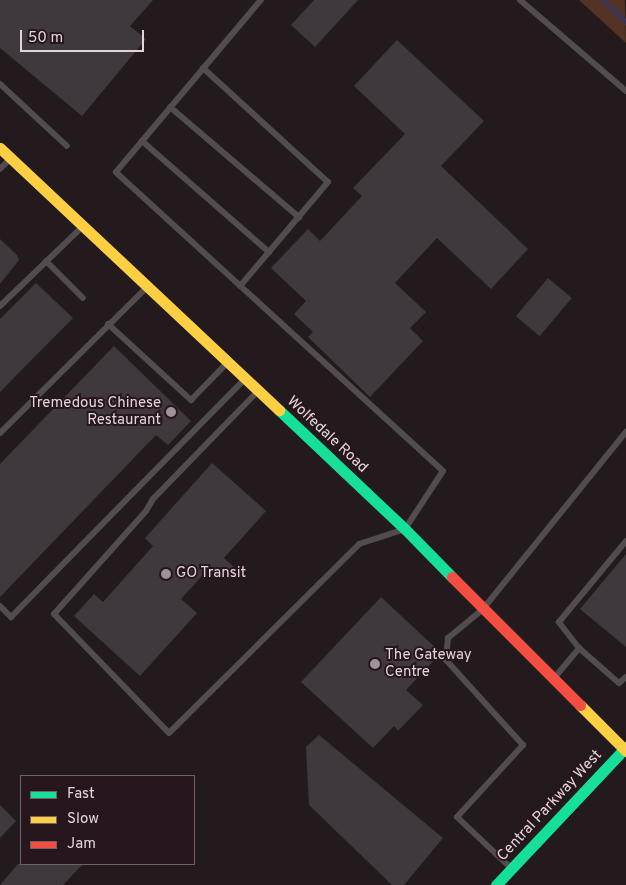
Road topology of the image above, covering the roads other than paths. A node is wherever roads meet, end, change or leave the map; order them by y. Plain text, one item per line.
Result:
1 (261, 0) edge
2 (520, 0) edge
3 (203, 68) junction
4 (0, 84) edge
5 (626, 90) edge
6 (170, 107) junction
7 (142, 141) junction
8 (67, 146) dead end
9 (0, 148) edge
10 (11, 158) junction
11 (0, 169) edge
12 (299, 217) junction
13 (82, 226) junction
14 (269, 252) junction
15 (46, 261) junction
16 (147, 286) junction
17 (240, 286) junction
18 (83, 298) dead end
19 (0, 306) edge
20 (108, 324) junction
21 (228, 362) junction
22 (245, 379) junction
23 (258, 391) junction
24 (626, 432) edge
25 (0, 434) edge
26 (405, 529) junction
27 (626, 541) edge
28 (0, 606) edge
29 (482, 609) junction
30 (579, 648) junction
31 (626, 677) edge
32 (553, 680) junction
33 (625, 749) edge
34 (511, 869) junction
35 (496, 885) edge

1 - 3 lane
2 - 5 lane
3 - 6 lane
3 - 12 lane
4 - 8 lane
6 - 7 lane
6 - 12 lane
7 - 14 lane
7 - 17 lane
9 - 10 street, Wolfedale Road
10 - 11 lane
10 - 13 street, Wolfedale Road
12 - 14 lane
13 - 15 lane
13 - 16 street, Wolfedale Road
14 - 17 lane
15 - 18 lane
15 - 19 lane
16 - 20 lane
16 - 21 street, Wolfedale Road
17 - 26 lane
20 - 21 lane
20 - 25 lane
21 - 22 street, Wolfedale Road
22 - 23 street, Wolfedale Road
22 - 28 lane
23 - 26 street, Wolfedale Road
23 - 26 lane
24 - 29 lane
26 - 29 street, Wolfedale Road
27 - 30 lane
29 - 32 street, Wolfedale Road
29 - 34 lane
30 - 31 lane
30 - 32 lane
32 - 33 street, Wolfedale Road
33 - 34 street, Central Parkway West
34 - 35 street, Central Parkway West

